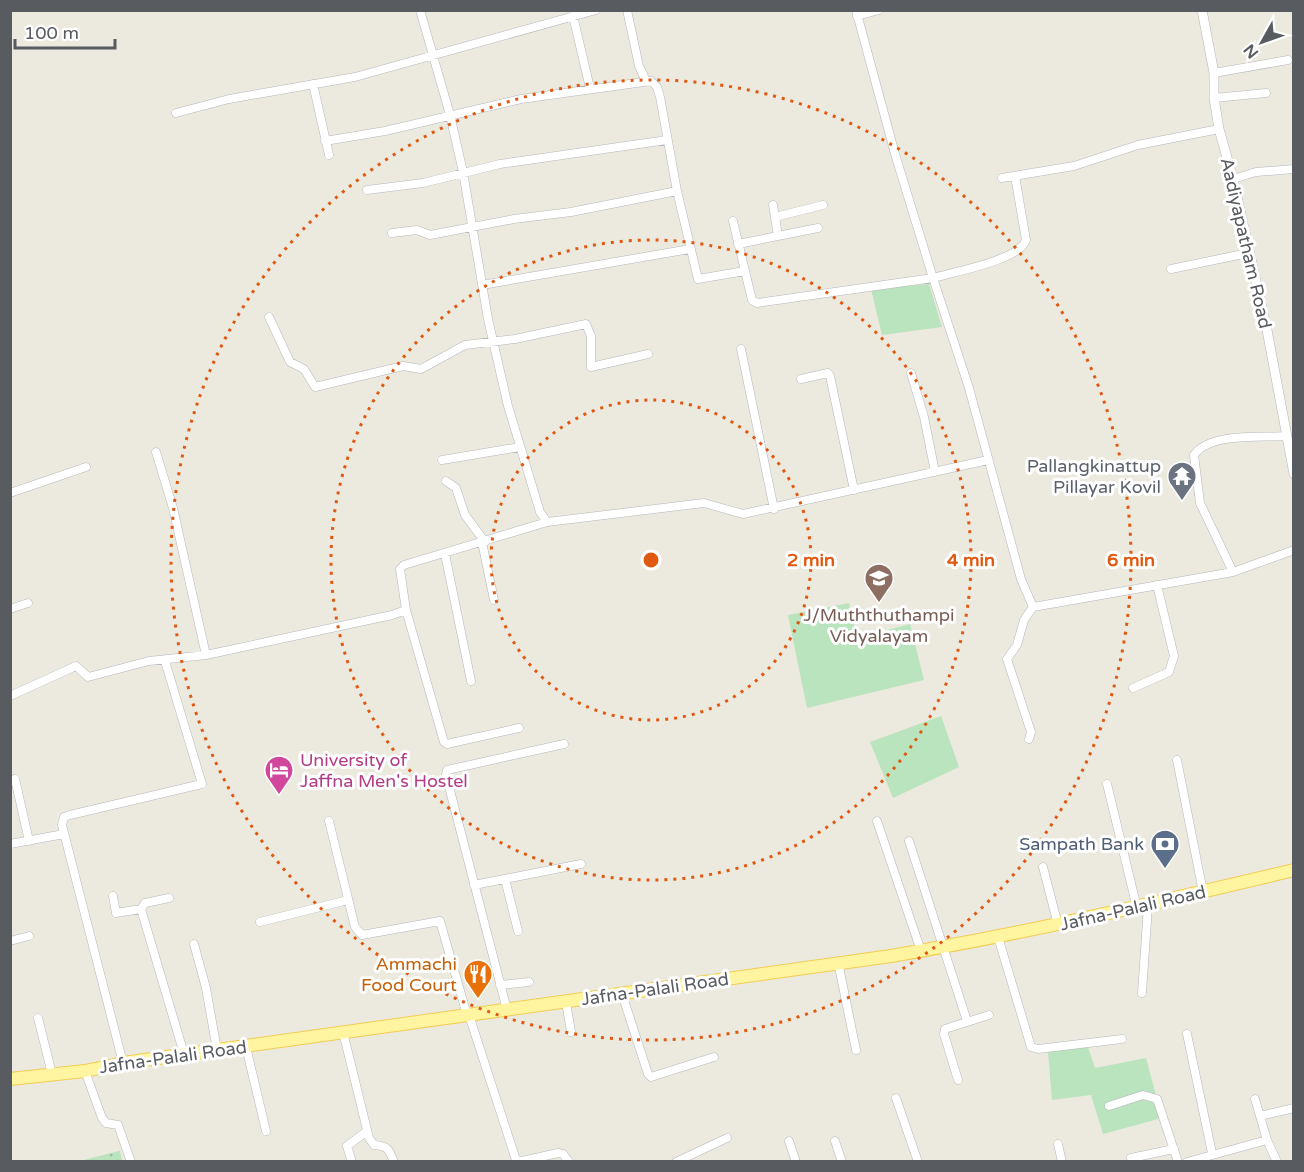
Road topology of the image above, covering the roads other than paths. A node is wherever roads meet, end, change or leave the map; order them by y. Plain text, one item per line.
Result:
1 (420, 10) edge
2 (596, 10) edge
3 (627, 10) edge
4 (879, 10) edge
5 (1202, 10) edge
6 (857, 13) edge
7 (573, 16) junction
8 (433, 56) junction
9 (1288, 60) dead end
10 (1214, 73) junction
11 (646, 81) junction
12 (313, 84) junction
13 (590, 88) junction
14 (1266, 93) dead end
15 (1214, 98) junction
16 (176, 113) dead end
17 (450, 115) junction
18 (1220, 129) junction
19 (667, 140) junction
20 (325, 141) junction
21 (329, 156) dead end
22 (1293, 170) edge
23 (463, 172) junction
24 (1015, 176) junction
25 (1002, 178) dead end
26 (1233, 179) junction
27 (367, 190) dead end
28 (677, 191) junction
29 (773, 206) dead end
30 (823, 206) dead end
31 (775, 217) junction
32 (733, 220) dead end
33 (473, 228) junction
34 (818, 228) dead end
35 (392, 233) dead end
36 (778, 236) junction
37 (738, 244) junction
38 (690, 249) junction
39 (1248, 253) junction
40 (1171, 269) dead end
41 (745, 272) junction
42 (933, 278) junction
43 (482, 285) junction
44 (269, 317) dead end
45 (493, 342) junction
46 (741, 349) dead end
47 (648, 354) dead end
48 (911, 373) dead end
49 (801, 379) dead end
50 (1286, 436) junction
51 (520, 447) junction
52 (156, 452) dead end
53 (442, 460) dead end
54 (988, 460) junction
55 (86, 467) dead end
56 (935, 472) junction
57 (1293, 474) edge
58 (447, 481) dead end
59 (854, 490) junction
60 (10, 493) edge
61 (774, 509) junction
62 (546, 522) junction
63 (483, 542) junction
64 (1293, 549) edge
65 (445, 554) junction
66 (1233, 572) junction
67 (1157, 585) junction
68 (494, 600) dead end
69 (28, 603) dead end
70 (1033, 607) junction
71 (10, 609) edge
72 (406, 610) junction
73 (206, 655) junction
74 (165, 661) junction
75 (471, 681) dead end
76 (1133, 688) dead end
77 (10, 696) edge
78 (519, 728) dead end
79 (1029, 739) dead end
80 (564, 744) dead end
81 (1177, 760) dead end
82 (15, 778) dead end
83 (1107, 784) dead end
84 (329, 821) dead end
85 (877, 821) dead end
86 (64, 834) junction
87 (29, 841) junction
88 (909, 841) dead end
89 (10, 844) edge
90 (581, 864) dead end
91 (1043, 867) dead end
92 (1293, 870) edge
93 (505, 879) junction
94 (474, 885) junction
95 (1203, 892) junction
96 (112, 896) dead end
97 (169, 898) dead end
98 (348, 900) junction
99 (1143, 907) junction
100 (141, 909) junction
101 (260, 922) dead end
102 (1058, 925) junction
103 (518, 931) dead end
104 (29, 936) dead end
105 (998, 938) junction
106 (10, 941) edge
107 (194, 944) dead end
108 (945, 946) junction
109 (921, 951) junction
110 (838, 962) junction
111 (529, 982) dead end
112 (500, 985) junction
113 (1142, 993) dead end
114 (622, 994) junction
115 (566, 1002) junction
116 (507, 1010) junction
117 (468, 1015) junction
118 (989, 1015) dead end
119 (38, 1018) dead end
120 (967, 1021) junction
121 (343, 1032) junction
122 (571, 1032) dead end
123 (1187, 1034) dead end
124 (1122, 1039) dead end
125 (246, 1047) junction
126 (217, 1050) junction
127 (856, 1050) dead end
128 (184, 1054) junction
129 (714, 1057) dead end
130 (123, 1063) junction
131 (85, 1071) junction
132 (52, 1074) junction
133 (10, 1079) edge
134 (958, 1080) dead end
135 (896, 1098) dead end
136 (1255, 1099) dead end
137 (1109, 1106) dead end
138 (1293, 1108) edge
139 (1260, 1116) junction
140 (266, 1131) dead end
141 (367, 1131) junction
142 (727, 1138) dead end
143 (1267, 1140) junction
144 (789, 1141) dead end
145 (835, 1141) dead end
146 (1058, 1144) dead end
147 (1174, 1149) junction
148 (1212, 1153) junction
149 (1131, 1158) dead end
150 (131, 1161) edge
151 (352, 1161) edge
152 (394, 1161) edge
153 (569, 1161) edge
154 (676, 1161) edge
155 (796, 1161) edge
156 (842, 1161) edge
157 (918, 1161) edge
158 (1062, 1161) edge
159 (1178, 1161) edge
160 (1187, 1161) edge
161 (1277, 1161) edge

1 - 8 street
2 - 7 street
3 - 11 street
4 - 6 street
5 - 10 street, Aadiyapatham Road
6 - 42 street
7 - 8 street
7 - 13 street
8 - 12 street
8 - 17 street
9 - 10 street
10 - 15 street, Aadiyapatham Road
11 - 13 street
11 - 19 street
12 - 16 street
12 - 20 street
13 - 17 street
14 - 15 street
15 - 18 street, Aadiyapatham Road
17 - 20 street
17 - 23 street
18 - 24 street
18 - 26 street, Aadiyapatham Road
19 - 23 street
19 - 28 street
20 - 21 street
22 - 26 street
23 - 27 street
23 - 33 street
24 - 25 street
24 - 42 street
26 - 39 street, Aadiyapatham Road
28 - 33 street
28 - 38 street
29 - 31 street
30 - 31 street
31 - 36 street
32 - 37 street
33 - 35 street
33 - 43 street
34 - 36 street
36 - 37 street
37 - 41 street
38 - 41 street
38 - 43 street
39 - 40 street
39 - 50 street, Aadiyapatham Road
41 - 42 street
42 - 54 street
43 - 45 street
44 - 45 street
45 - 47 street
45 - 51 street
46 - 61 street
48 - 56 street
49 - 59 street
50 - 57 street, Aadiyapatham Road
50 - 66 street
51 - 53 street
51 - 62 street
52 - 73 street
54 - 56 street
54 - 70 street
55 - 60 street
56 - 59 street
58 - 63 street
59 - 61 street
61 - 62 street
62 - 63 street
63 - 65 street
63 - 68 street
64 - 66 street
65 - 72 street
65 - 75 street
66 - 67 street
67 - 70 street
67 - 76 street
69 - 71 street
70 - 79 street
72 - 73 street
72 - 78 street
73 - 74 street
74 - 77 street
74 - 86 street
80 - 94 street
81 - 95 street
82 - 87 street
83 - 99 street
84 - 98 street
85 - 109 street
86 - 87 street
86 - 130 street
87 - 89 street
88 - 108 street
90 - 93 street
91 - 102 street
92 - 95 main road, Jafna-Palali Road
93 - 94 street
93 - 103 street
94 - 112 street
95 - 99 main road, Jafna-Palali Road
96 - 100 street
97 - 100 street
98 - 101 street
98 - 117 street
99 - 102 main road, Jafna-Palali Road
99 - 113 street
100 - 128 street
102 - 105 main road, Jafna-Palali Road
104 - 106 street
105 - 108 main road, Jafna-Palali Road
105 - 124 street
107 - 126 street
108 - 109 main road, Jafna-Palali Road
108 - 120 street
109 - 110 main road, Jafna-Palali Road
110 - 114 main road, Jafna-Palali Road
110 - 127 street
111 - 112 street
112 - 116 street
114 - 115 main road, Jafna-Palali Road
114 - 129 street
115 - 116 main road, Jafna-Palali Road
115 - 122 street
116 - 117 main road, Jafna-Palali Road
117 - 121 main road, Jafna-Palali Road
117 - 153 street
118 - 120 street
119 - 132 street
120 - 134 street
121 - 125 main road, Jafna-Palali Road
121 - 141 street
123 - 148 street
125 - 126 main road, Jafna-Palali Road
125 - 140 street
126 - 128 main road, Jafna-Palali Road
128 - 130 main road, Jafna-Palali Road
130 - 131 main road, Jafna-Palali Road
131 - 132 main road, Jafna-Palali Road
131 - 150 street
132 - 133 main road, Jafna-Palali Road
135 - 157 street
136 - 139 street
137 - 147 street
138 - 139 street
139 - 143 street
141 - 151 street
141 - 152 street
142 - 154 street
143 - 148 street
143 - 161 street
144 - 155 street
145 - 156 street
146 - 158 street
147 - 149 street
147 - 159 street
148 - 160 street

